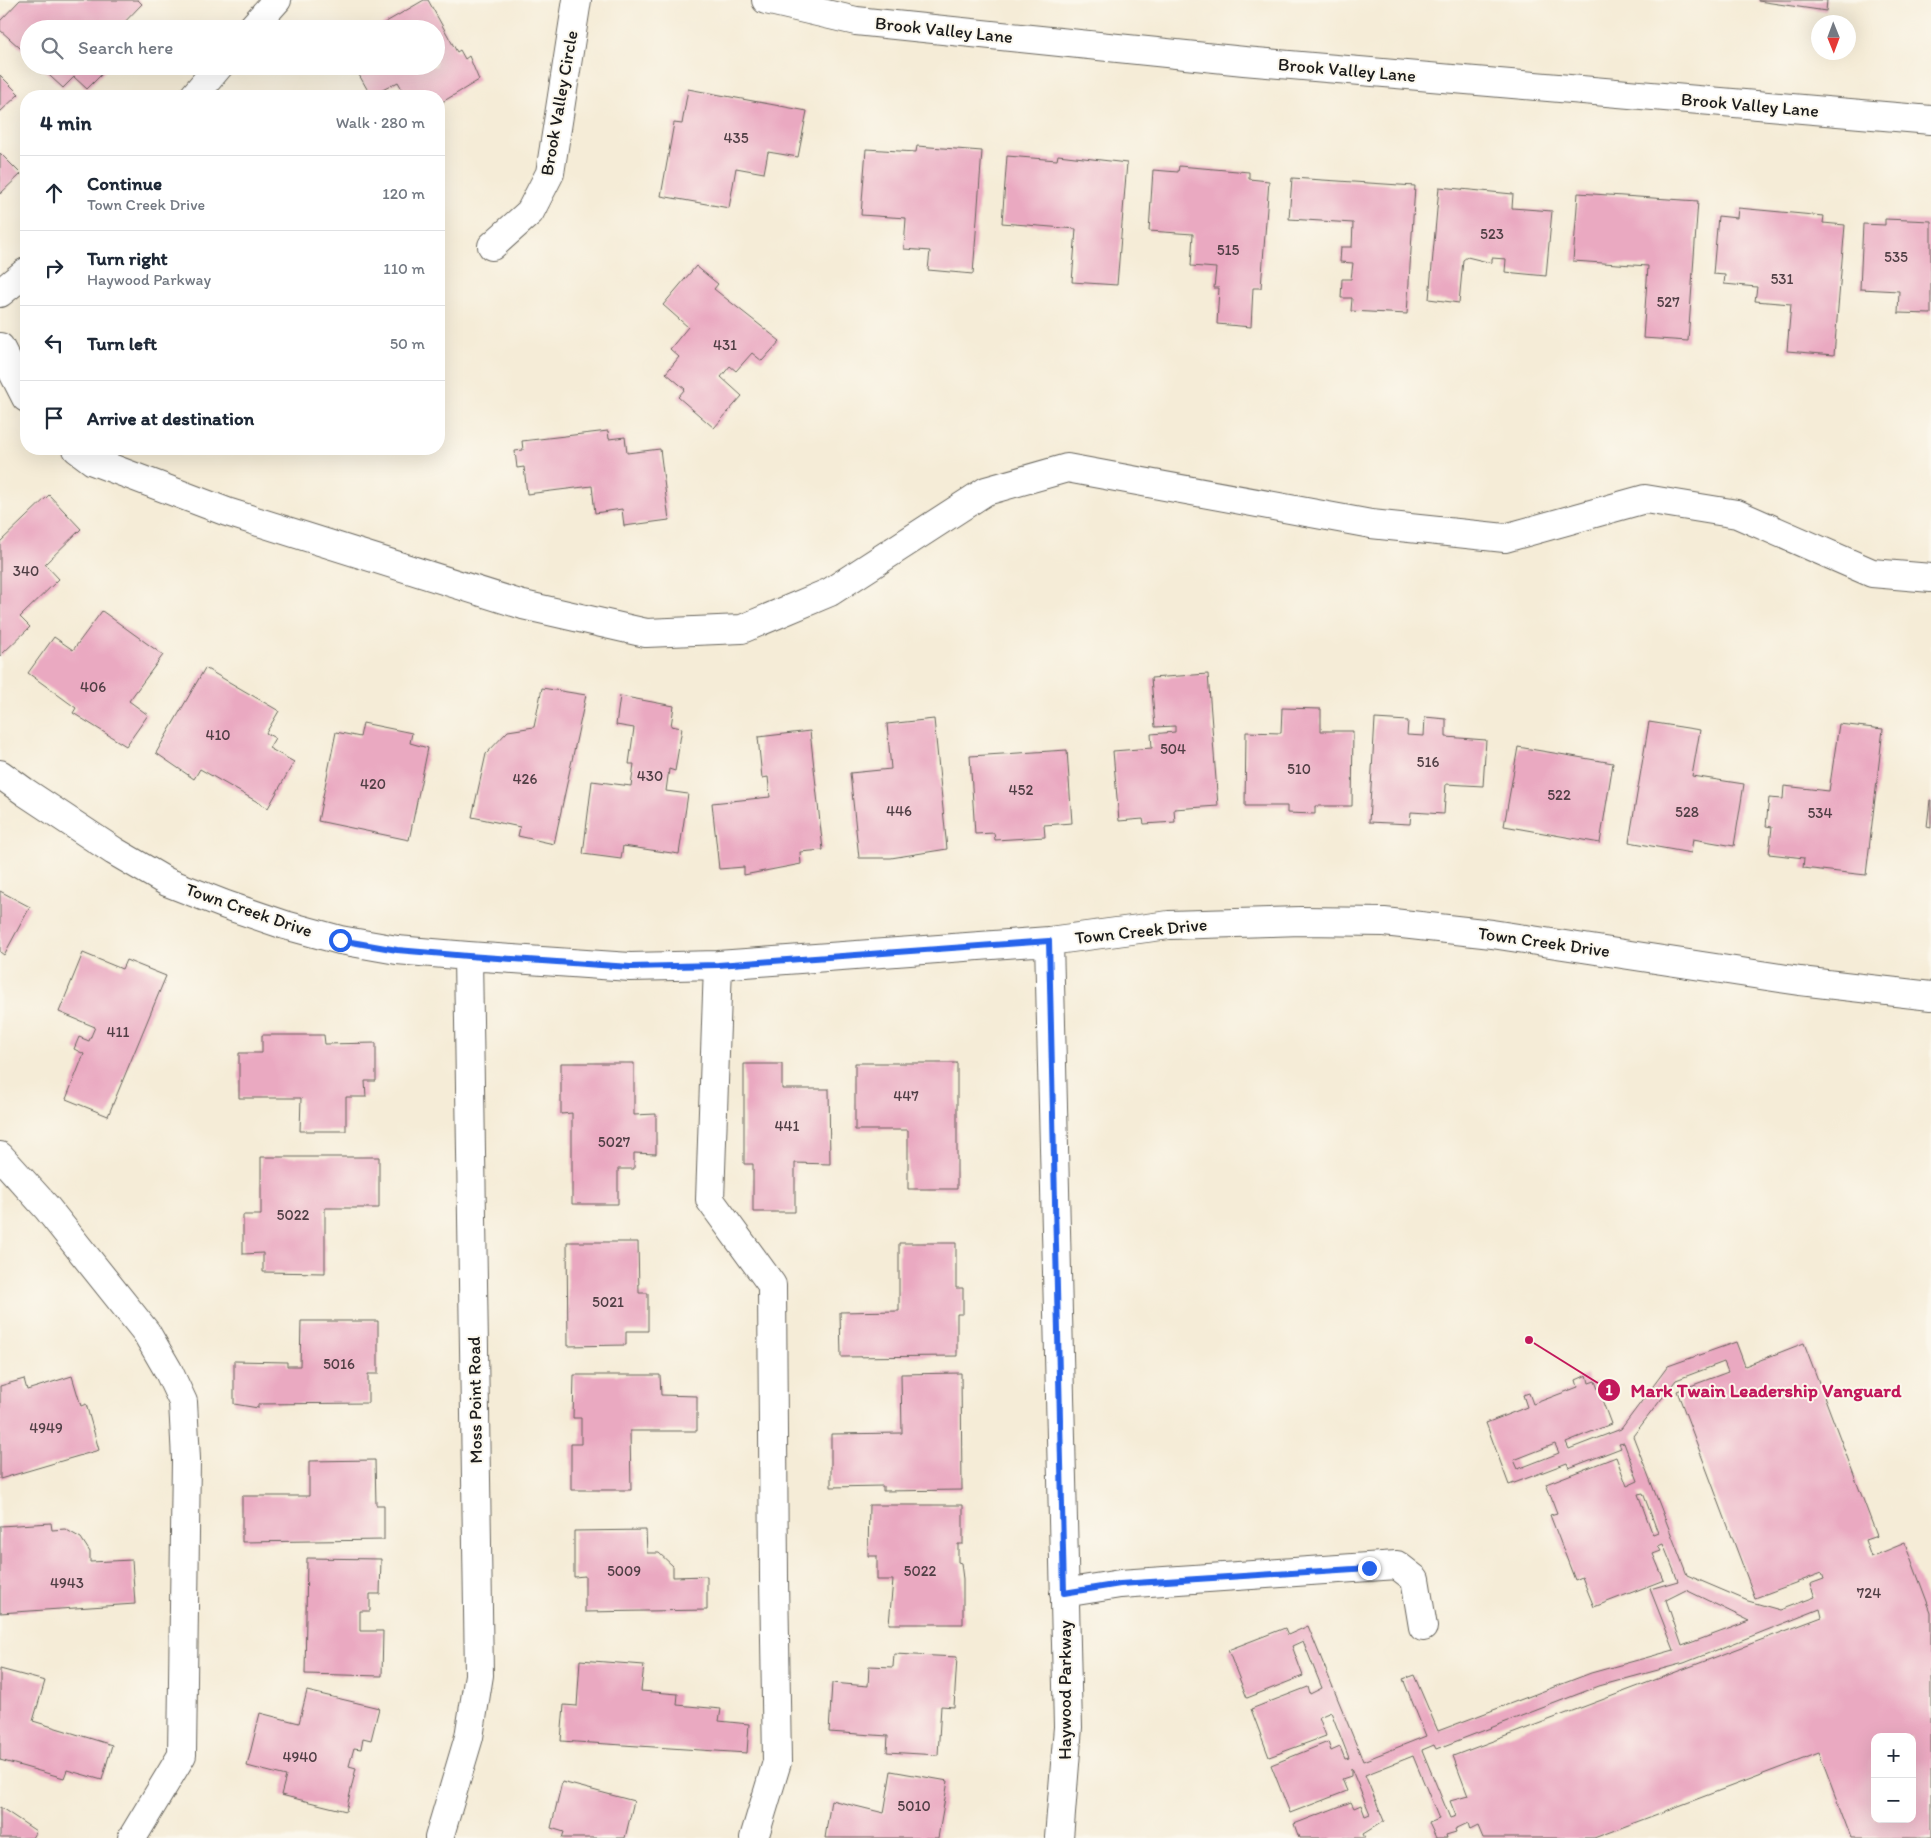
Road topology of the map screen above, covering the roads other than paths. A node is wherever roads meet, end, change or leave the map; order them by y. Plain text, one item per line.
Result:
1 (277, 0) edge
2 (577, 0) edge
3 (766, 0) edge
4 (259, 20) edge
5 (212, 75) edge
6 (199, 90) edge
7 (1931, 120) edge
8 (492, 246) dead end
9 (20, 277) edge
10 (0, 293) edge
11 (0, 348) edge
12 (20, 386) edge
13 (85, 455) edge
14 (1931, 578) edge
15 (0, 774) edge
16 (1049, 941) junction
17 (468, 956) junction
18 (718, 965) junction
19 (1931, 996) edge
20 (0, 1156) edge
21 (1064, 1593) junction
22 (1423, 1628) dead end
23 (132, 1838) edge
24 (439, 1838) edge
25 (754, 1838) edge
26 (1059, 1838) edge

1 - 4 street
2 - 8 street, Brook Valley Circle
3 - 7 street, Brook Valley Lane
5 - 6 street
9 - 10 street
11 - 12 street
13 - 14 street
15 - 17 street, Town Creek Drive
16 - 18 street, Town Creek Drive
16 - 19 street, Town Creek Drive
16 - 21 street, Haywood Parkway
17 - 18 street, Town Creek Drive
17 - 24 street, Moss Point Road
18 - 25 street
20 - 23 street
21 - 22 street
21 - 26 street, Haywood Parkway

